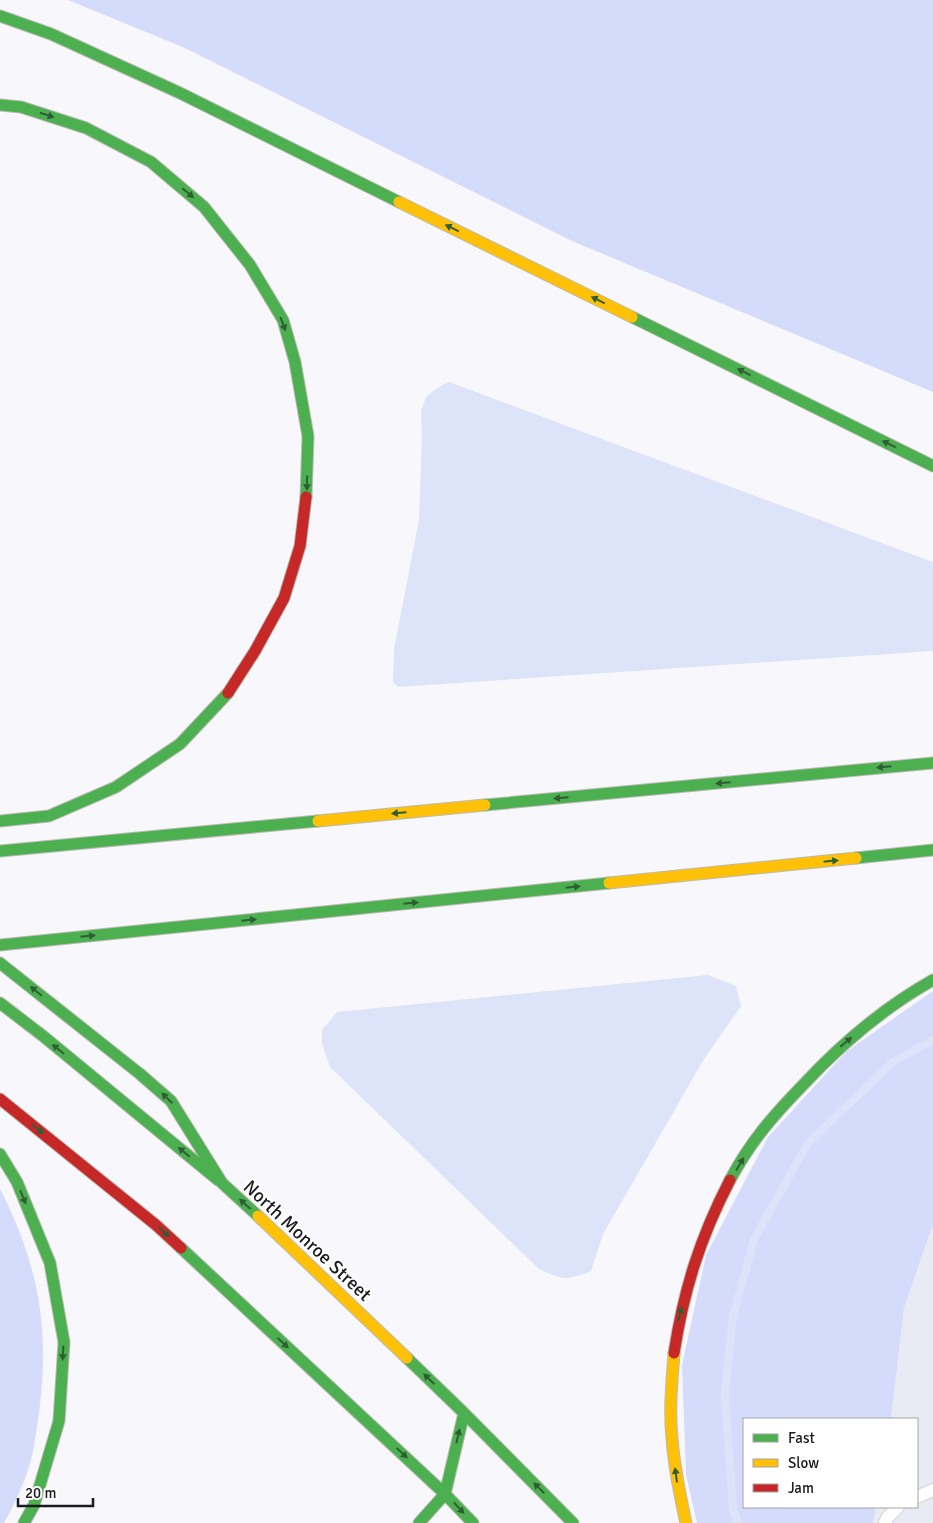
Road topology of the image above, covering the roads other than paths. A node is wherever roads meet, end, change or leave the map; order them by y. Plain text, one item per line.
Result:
1 (0, 16) edge
2 (0, 105) edge
3 (933, 466) edge
4 (933, 763) edge
5 (0, 821) edge
6 (933, 850) edge
7 (0, 851) edge
8 (0, 946) edge
9 (0, 963) edge
10 (933, 980) edge
11 (0, 1003) edge
12 (0, 1099) edge
13 (0, 1154) edge
14 (222, 1183) junction
15 (464, 1413) junction
16 (933, 1490) edge
17 (445, 1494) junction
18 (918, 1497) edge
19 (897, 1508) edge
20 (24, 1523) edge
21 (419, 1523) edge
22 (473, 1523) edge
23 (573, 1523) edge
24 (686, 1523) edge
25 (885, 1523) edge

3 -> 1 main road
2 -> 5 main road
4 -> 7 main road
8 -> 6 main road
14 -> 9 main road
24 -> 10 main road
14 -> 11 main road, North Monroe Street
12 -> 17 main road
13 -> 20 main road
15 -> 14 main road, North Monroe Street
17 -> 15 main road
23 -> 15 main road, North Monroe Street
16 - 18 lane
17 - 21 main road
17 -> 22 main road
19 - 25 lane

